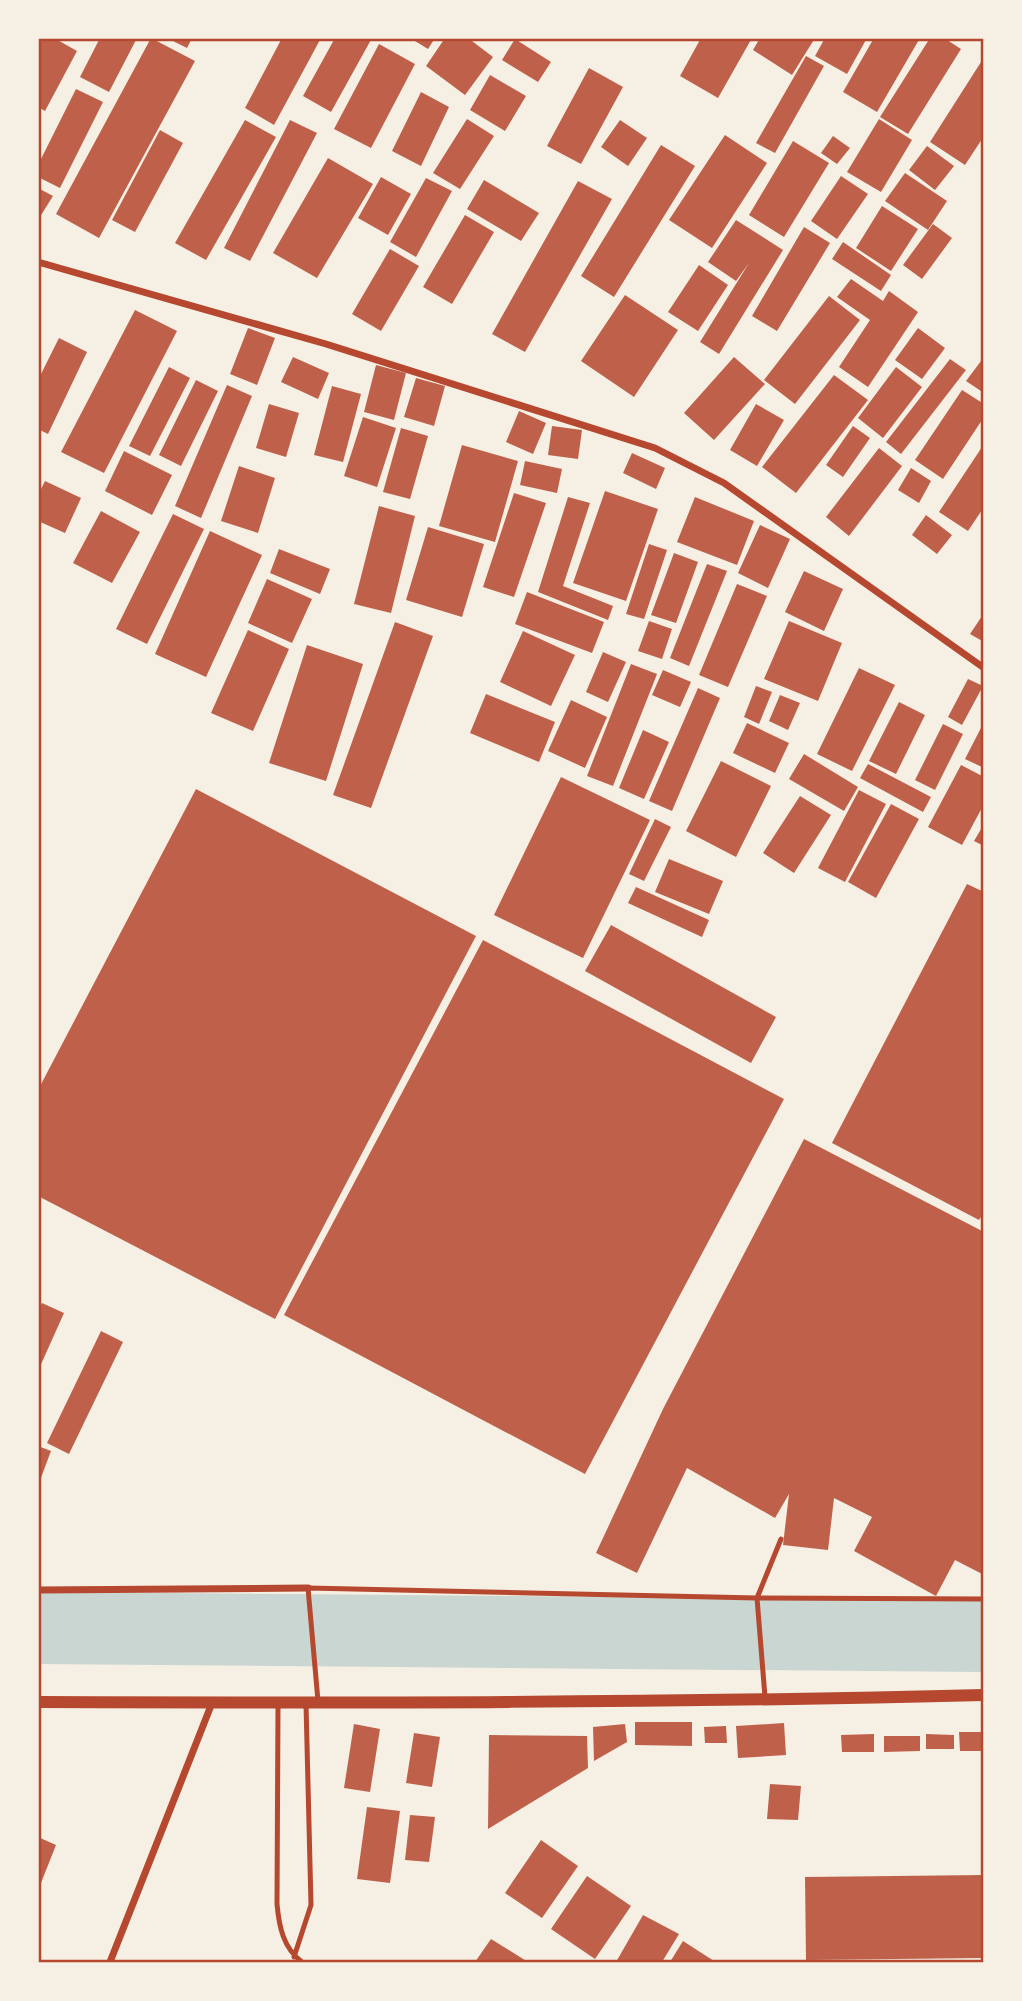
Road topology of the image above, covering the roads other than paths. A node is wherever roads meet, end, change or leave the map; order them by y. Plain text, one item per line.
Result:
1 (38, 262) edge
2 (984, 668) edge
3 (780, 1539) dead end
4 (308, 1588) junction
5 (38, 1590) edge
6 (757, 1598) junction
7 (984, 1599) edge
8 (984, 1695) edge
9 (766, 1700) junction
10 (38, 1702) edge
11 (212, 1703) junction
12 (312, 1704) junction
13 (278, 1705) junction
14 (295, 1957) junction
15 (110, 1962) edge
16 (302, 1962) edge

1 - 2 street
3 - 6 lane
4 - 5 street
4 - 6 lane
4 - 12 lane
6 - 7 lane
6 - 9 lane
8 - 9 street
9 - 12 street
10 - 11 street
11 - 13 street
11 - 15 street
12 - 13 street
12 - 14 lane
13 - 14 lane
14 - 16 lane

